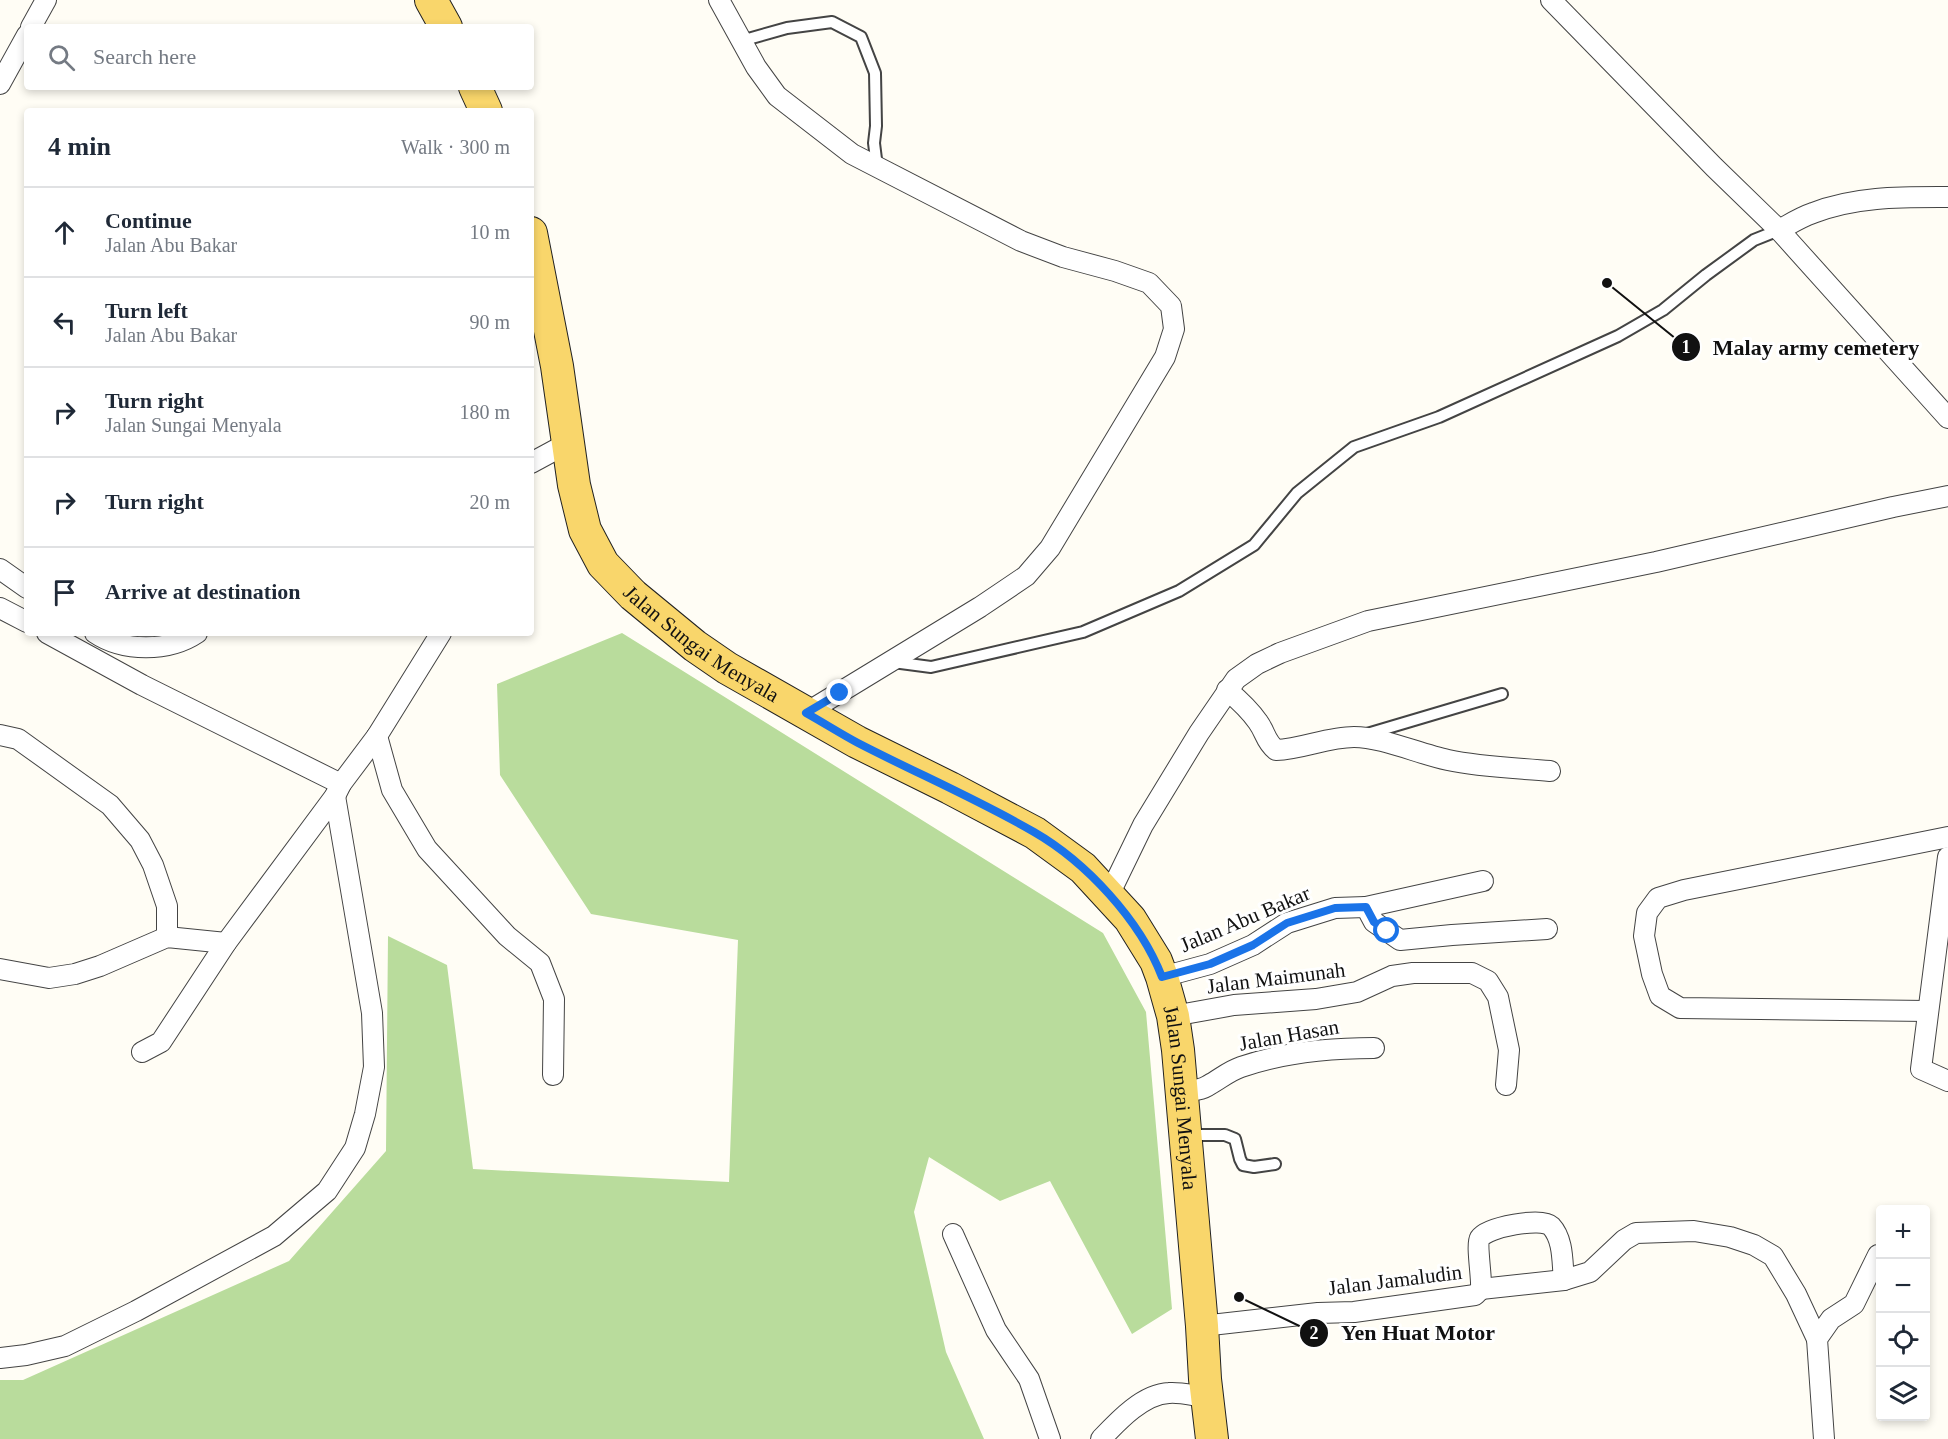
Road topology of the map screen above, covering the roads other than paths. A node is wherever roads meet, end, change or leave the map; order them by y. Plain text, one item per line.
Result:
1 (46, 0) edge
2 (431, 0) edge
3 (719, 0) edge
4 (1551, 0) edge
5 (33, 24) edge
6 (444, 24) edge
7 (24, 40) edge
8 (741, 41) junction
9 (0, 84) edge
10 (476, 90) edge
11 (485, 108) edge
12 (877, 167) junction
13 (1948, 196) edge
14 (1779, 230) junction
15 (534, 248) edge
16 (1948, 418) edge
17 (568, 443) junction
18 (534, 461) edge
19 (1948, 496) edge
20 (0, 569) edge
21 (24, 586) edge
22 (0, 608) edge
23 (24, 620) edge
24 (52, 636) edge
25 (99, 636) edge
26 (193, 636) edge
27 (439, 636) edge
28 (890, 662) junction
29 (1227, 690) junction
30 (1502, 694) dead end
31 (806, 713) junction
32 (0, 735) edge
33 (377, 736) junction
34 (1355, 737) junction
35 (1550, 771) dead end
36 (338, 790) junction
37 (1948, 837) edge
38 (1948, 857) edge
39 (1484, 881) dead end
40 (1109, 895) junction
41 (1366, 907) junction
42 (1547, 929) dead end
43 (167, 938) junction
44 (226, 943) junction
45 (0, 969) edge
46 (1162, 977) junction
47 (1928, 1011) junction
48 (1173, 1017) junction
49 (1374, 1048) dead end
50 (142, 1052) dead end
51 (553, 1075) dead end
52 (1948, 1081) edge
53 (1506, 1085) dead end
54 (1182, 1092) junction
55 (1184, 1135) junction
56 (1275, 1164) dead end
57 (953, 1234) dead end
58 (1876, 1259) edge
59 (1564, 1280) junction
60 (1481, 1289) junction
61 (1202, 1326) junction
62 (1817, 1339) junction
63 (0, 1358) edge
64 (1207, 1397) junction
65 (1050, 1439) edge
66 (1101, 1439) edge
67 (1212, 1439) edge
68 (1824, 1439) edge

1 - 5 street
2 - 6 main road
3 - 8 street
4 - 14 street
7 - 9 street
8 - 12 street
8 - 12 lane
10 - 11 main road
12 - 28 street
13 - 14 street
14 - 16 street
14 - 28 lane
15 - 17 main road, Jalan Sungai Menyala
17 - 18 street
17 - 31 main road, Jalan Sungai Menyala
19 - 29 street
20 - 21 street
22 - 23 street
24 - 36 street
25 - 26 street
27 - 33 street
28 - 31 street
29 - 34 street
29 - 40 street
30 - 34 lane
31 - 40 main road, Jalan Sungai Menyala
32 - 43 street
33 - 36 street
33 - 51 street
34 - 35 street
36 - 44 street
36 - 63 street
37 - 47 street
38 - 47 street
39 - 41 street, Jalan Abu Bakar
40 - 46 main road, Jalan Sungai Menyala
41 - 42 street
41 - 46 street, Jalan Abu Bakar
43 - 44 street
43 - 45 street
44 - 50 street
46 - 48 main road, Jalan Sungai Menyala
47 - 52 street
48 - 53 street, Jalan Maimunah
48 - 54 main road, Jalan Sungai Menyala
49 - 54 street, Jalan Hasan
54 - 55 main road, Jalan Sungai Menyala
55 - 56 lane
55 - 61 main road, Jalan Sungai Menyala
57 - 65 street
58 - 62 street
59 - 60 street
59 - 60 street, Jalan Jamaludin
59 - 62 street
60 - 61 street, Jalan Jamaludin
61 - 64 main road, Jalan Sungai Menyala
62 - 68 street
64 - 66 street
64 - 67 main road, Jalan Sungai Menyala

